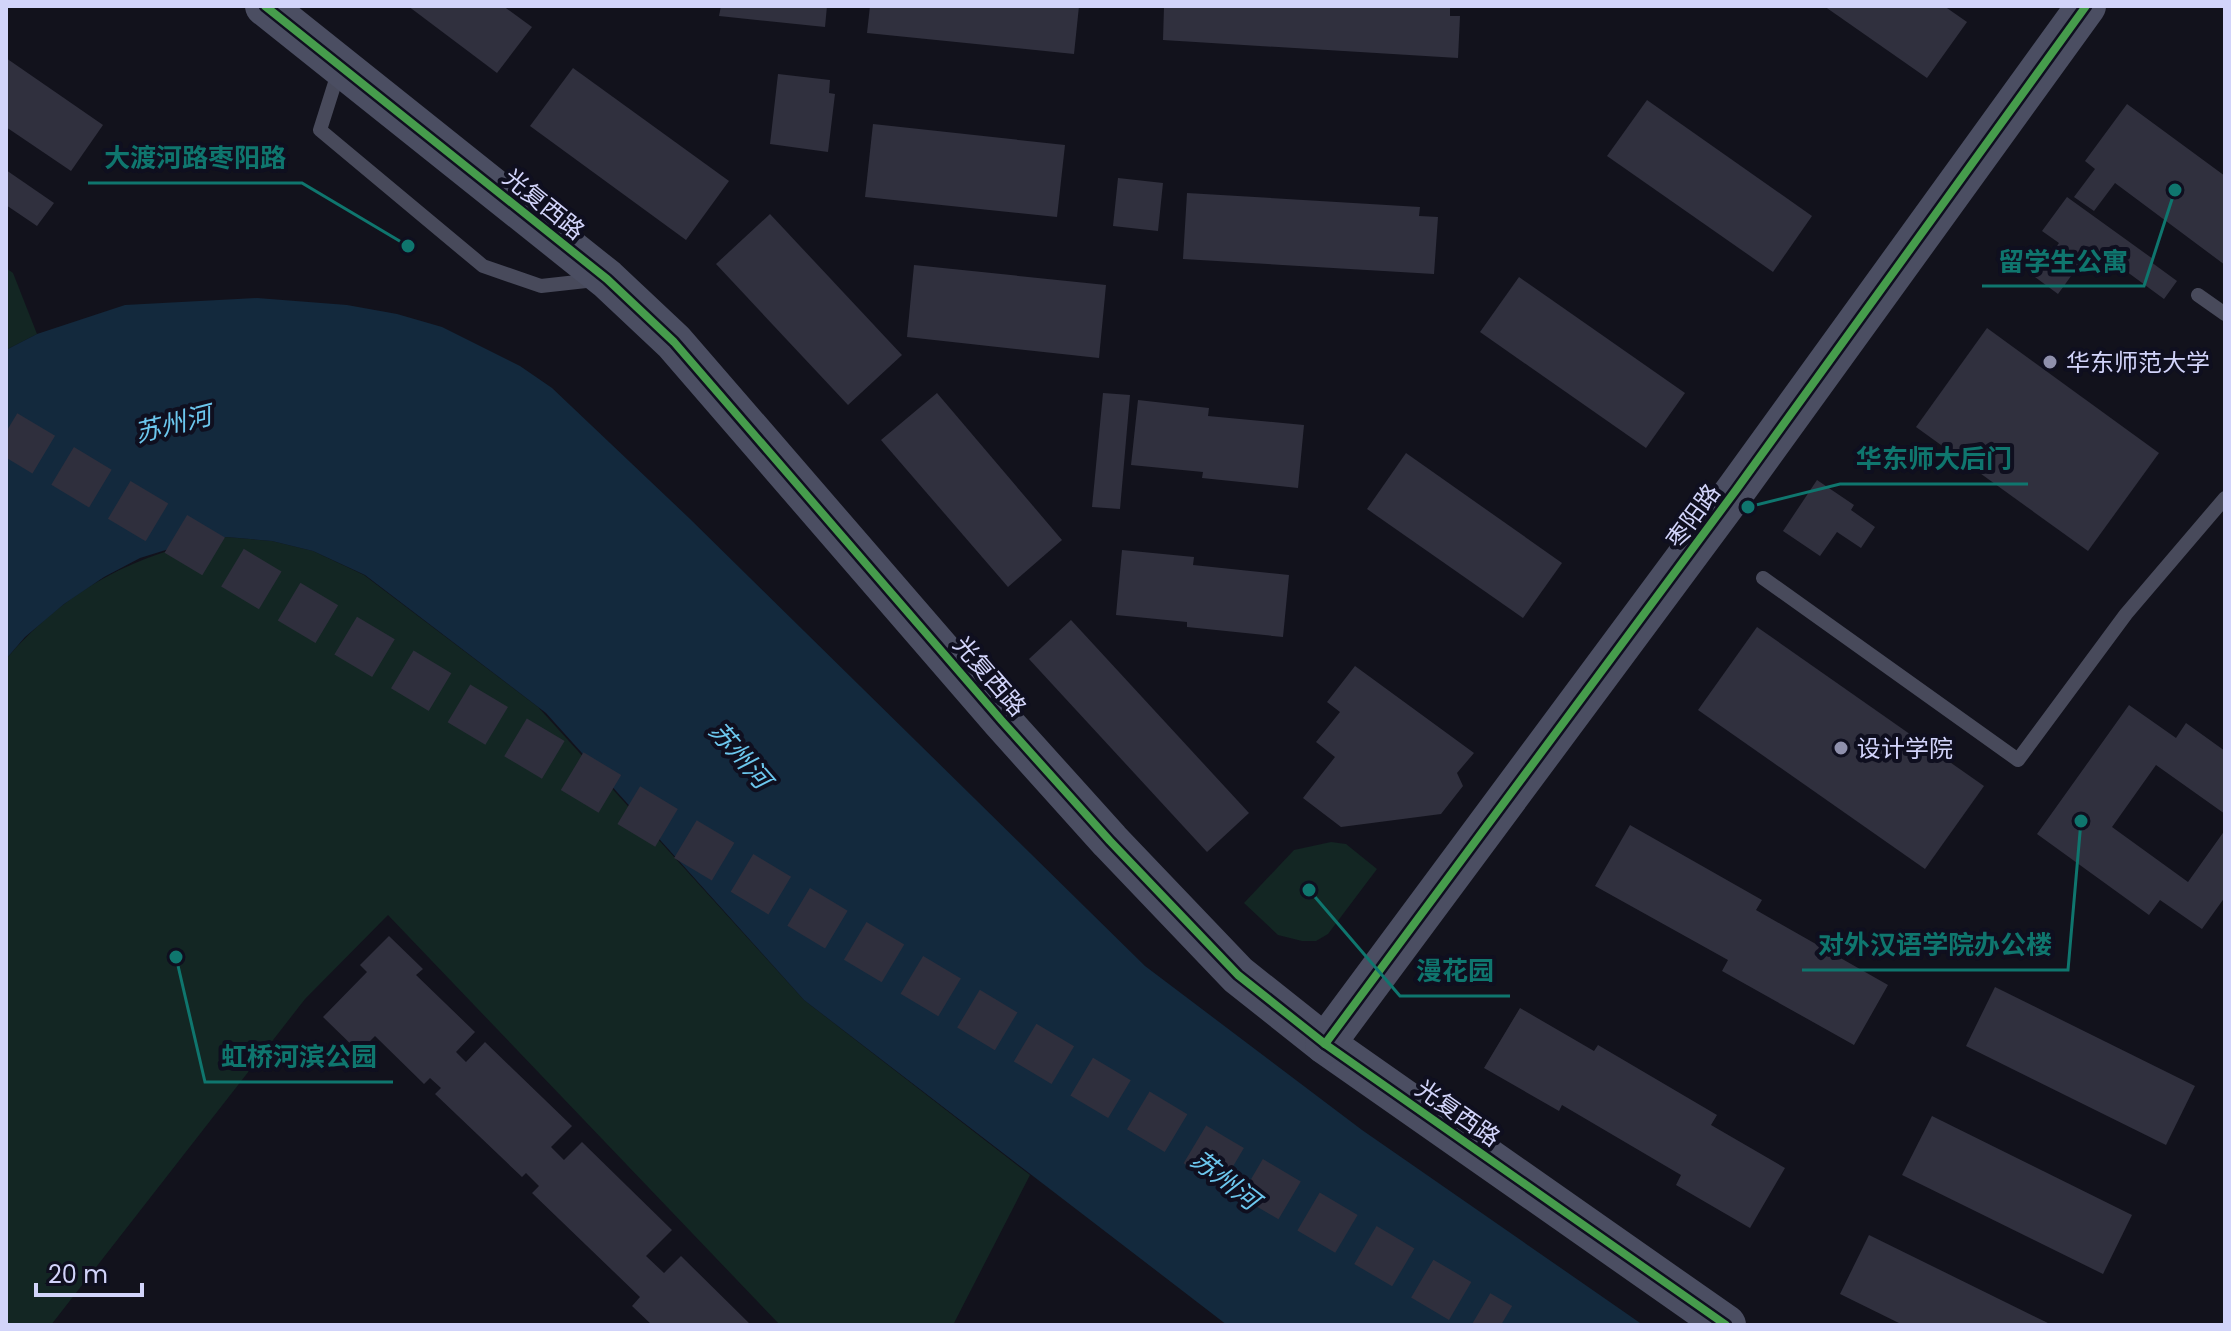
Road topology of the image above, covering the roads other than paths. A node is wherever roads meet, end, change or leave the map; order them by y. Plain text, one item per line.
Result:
1 (265, 6) edge
2 (2086, 6) edge
3 (341, 65) junction
4 (607, 279) junction
5 (2198, 295) dead end
6 (2225, 314) edge
7 (2225, 498) edge
8 (1763, 578) dead end
9 (1325, 1044) junction
10 (1726, 1325) edge

1 - 3 street, 光复西路
2 - 9 street, 枣阳路
3 - 4 street, 光复西路
3 - 4 lane
4 - 9 street, 光复西路
5 - 6 lane
7 - 8 lane
9 - 10 street, 光复西路

